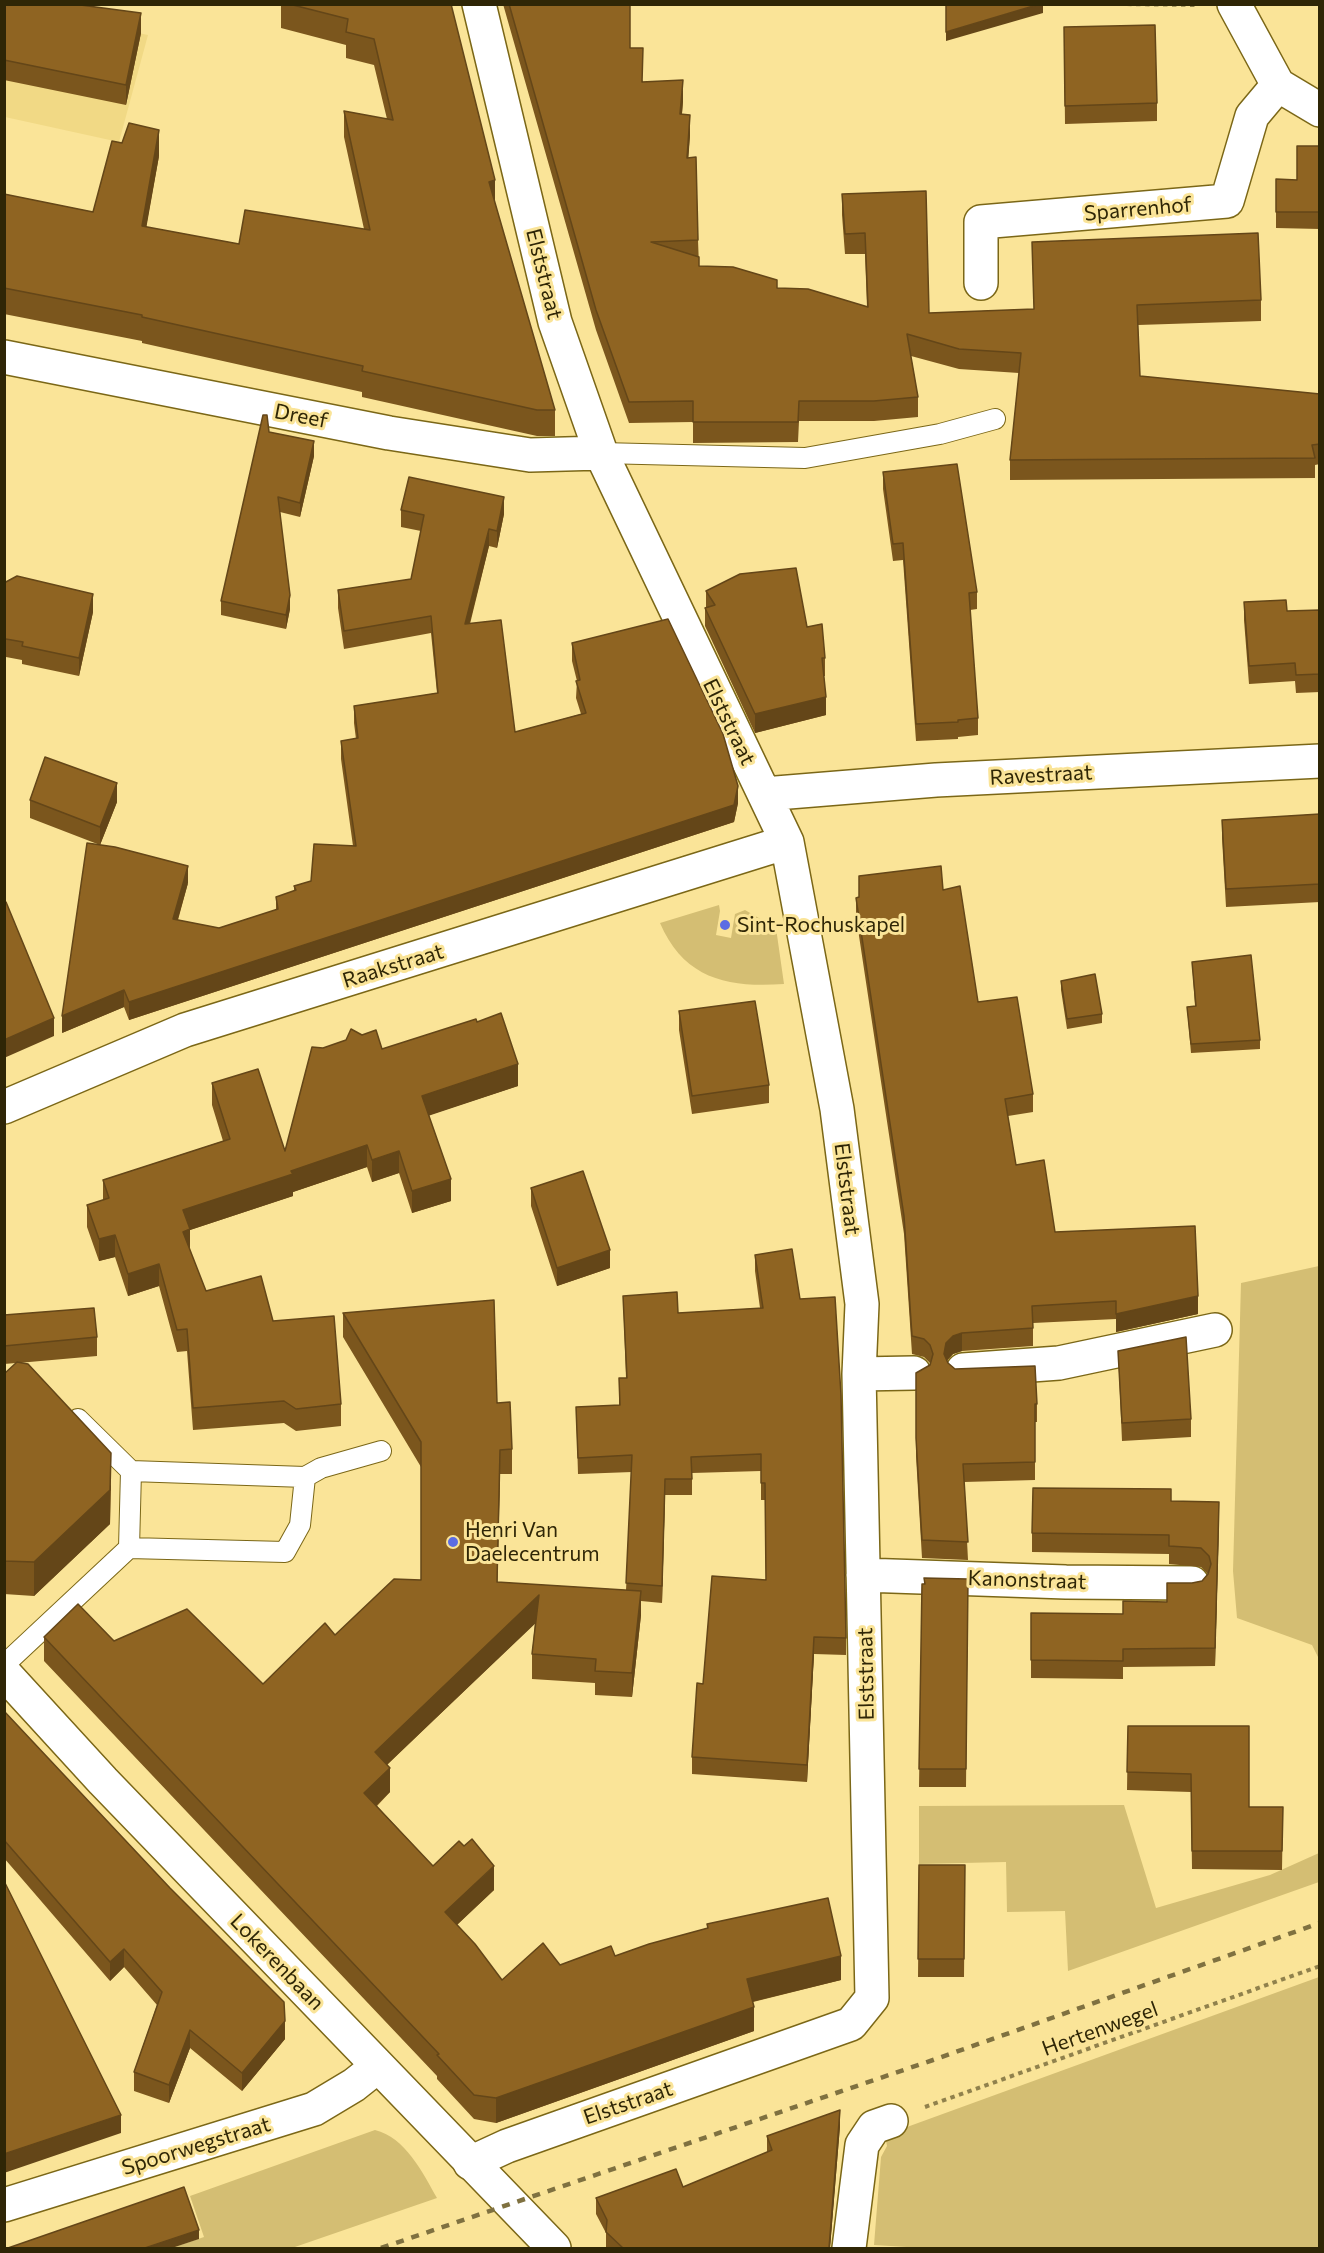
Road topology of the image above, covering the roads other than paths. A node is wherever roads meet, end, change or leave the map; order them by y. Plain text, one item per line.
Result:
1 (479, 4) edge
2 (1234, 5) edge
3 (1278, 86) junction
4 (1320, 110) edge
5 (981, 283) dead end
6 (4, 357) edge
7 (995, 419) dead end
8 (601, 453) junction
9 (1320, 761) edge
10 (764, 795) junction
11 (787, 842) junction
12 (4, 1107) edge
13 (1215, 1330) dead end
14 (963, 1370) edge
15 (914, 1373) edge
16 (859, 1374) junction
17 (64, 1406) edge
18 (381, 1451) dead end
19 (130, 1471) junction
20 (305, 1477) junction
21 (129, 1548) junction
22 (863, 1575) junction
23 (1191, 1583) edge
24 (4, 1665) edge
25 (4, 1673) edge
26 (378, 2067) junction
27 (891, 2121) road end
28 (470, 2163) junction
29 (4, 2205) edge
30 (554, 2248) edge
31 (849, 2248) edge

1 - 8 street, Elststraat
2 - 3 street
3 - 4 street
3 - 5 street, Sparrenhof
6 - 8 street, Dreef
7 - 8 lane
8 - 10 street, Elststraat
9 - 10 street, Ravestraat
10 - 11 street, Elststraat
11 - 12 street, Raakstraat
11 - 16 street, Elststraat
13 - 14 street
15 - 16 street
16 - 22 street, Elststraat
17 - 19 lane
18 - 20 lane
19 - 20 lane
19 - 21 lane
20 - 21 lane
21 - 24 lane
22 - 23 street, Kanonstraat
22 - 28 street, Elststraat
25 - 26 street, Lokerenbaan
26 - 28 street, Lokerenbaan
26 - 29 street, Spoorwegstraat
27 - 31 street
28 - 30 street, Lokerenbaan

